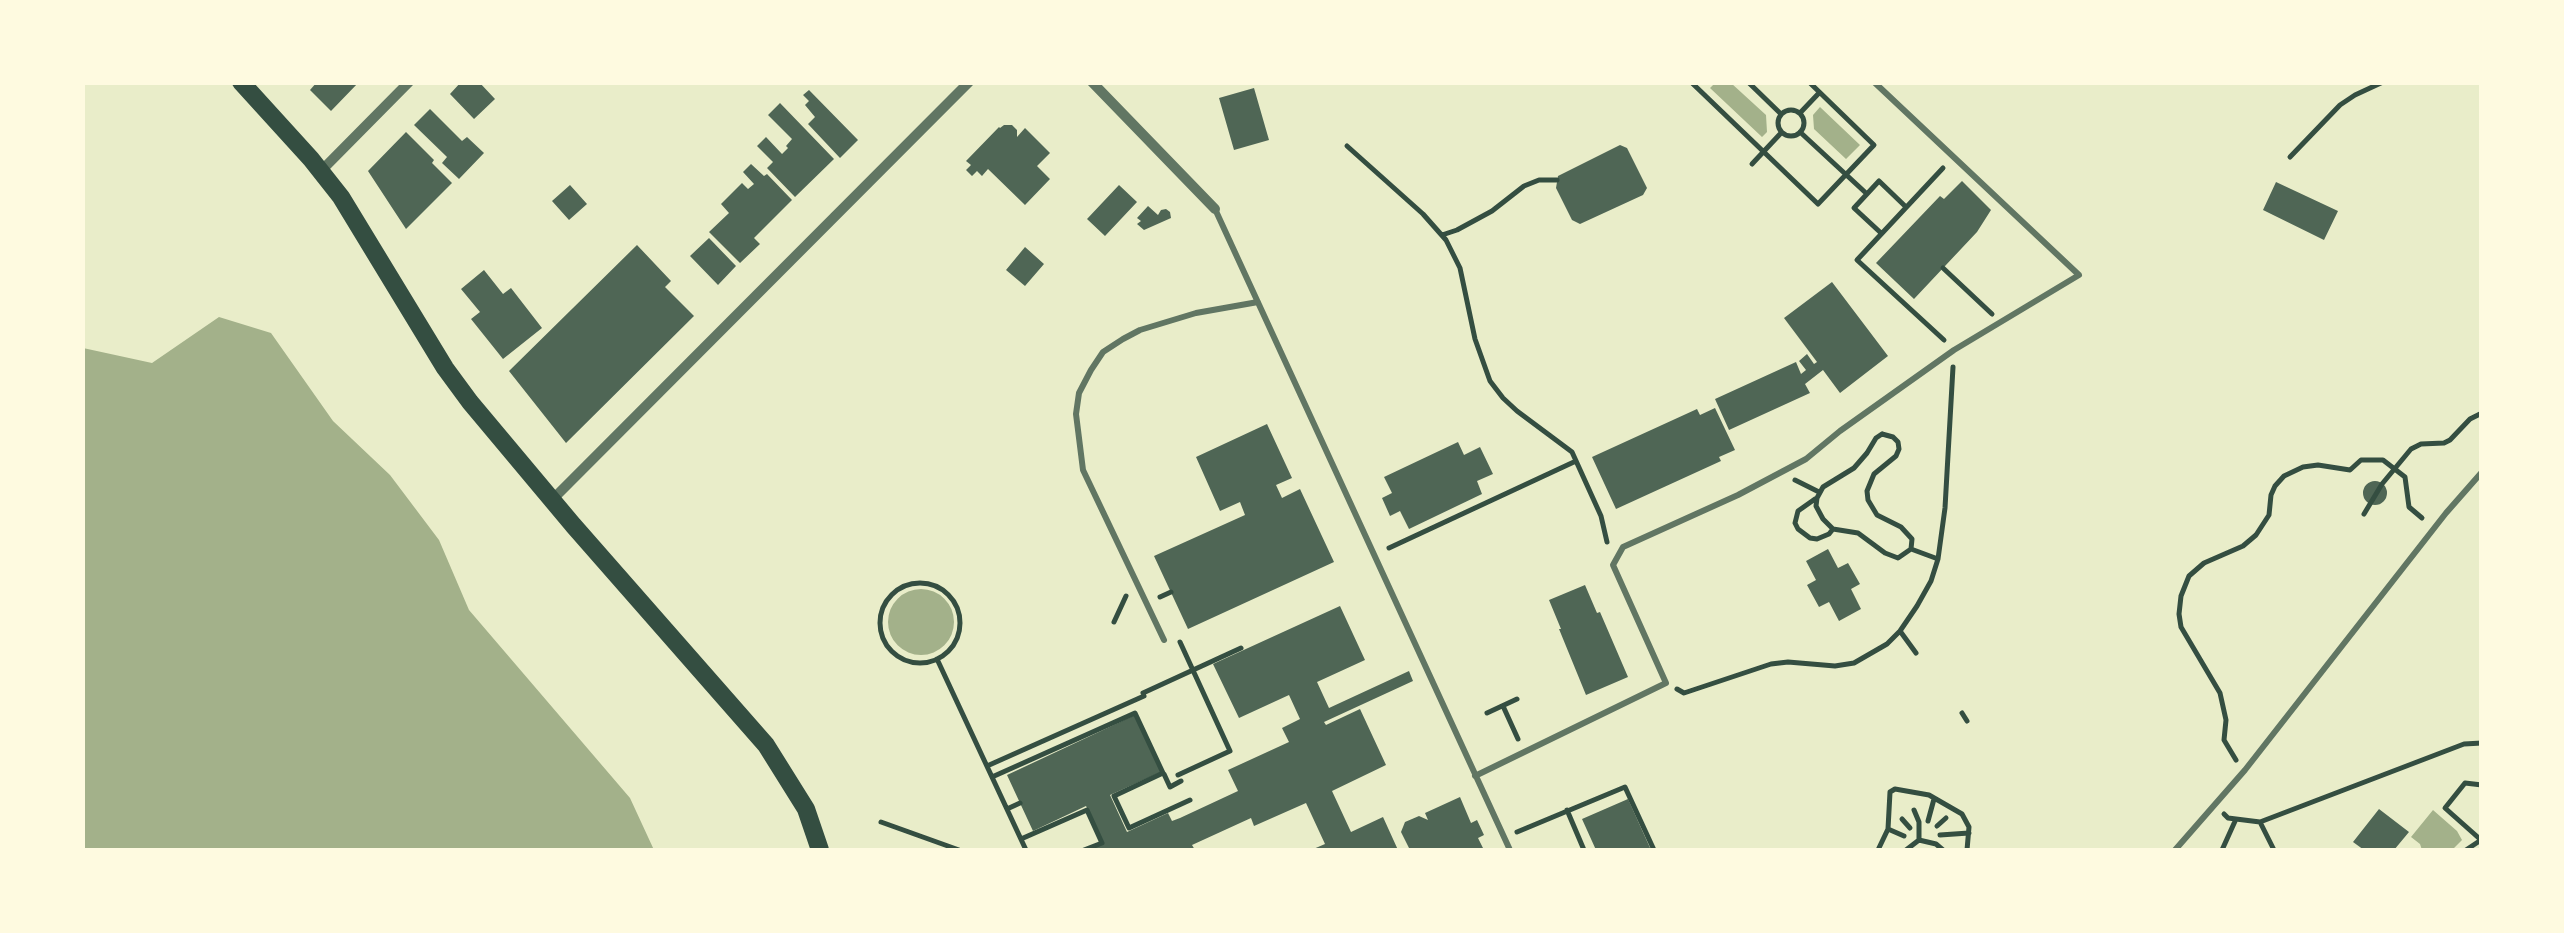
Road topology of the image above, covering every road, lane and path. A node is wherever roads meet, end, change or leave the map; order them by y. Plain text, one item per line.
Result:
1 (241, 82) edge
2 (409, 82) edge
3 (969, 82) edge
4 (1092, 82) edge
5 (1748, 82) edge
6 (1809, 82) edge
7 (1874, 82) edge
8 (2383, 82) edge
9 (1696, 84) edge
10 (1820, 92) junction
11 (1800, 113) junction
12 (1781, 114) junction
13 (1781, 132) junction
14 (1800, 132) junction
15 (1347, 146) dead end
16 (1763, 152) junction
17 (1953, 156) junction
18 (2290, 157) dead end
19 (1752, 164) dead end
20 (321, 171) junction
21 (1846, 175) junction
22 (1557, 180) dead end
23 (1867, 194) junction
24 (1906, 207) junction
25 (1215, 209) joint
26 (1882, 233) junction
27 (1442, 235) junction
28 (1943, 268) dead end
29 (1258, 302) junction
30 (2000, 321) junction
31 (1954, 350) junction
32 (2482, 413) edge
33 (1576, 460) junction
34 (2394, 468) junction
35 (2482, 472) edge
36 (1817, 498) junction
37 (552, 500) junction
38 (2364, 514) dead end
39 (2435, 527) junction
40 (1833, 529) junction
41 (1911, 550) junction
42 (1374, 555) junction
43 (1938, 559) junction
44 (1612, 565) junction
45 (1134, 580) junction
46 (1153, 582) dead end
47 (1171, 592) dead end
48 (1114, 622) dead end
49 (1900, 631) junction
50 (1164, 640) dead end
51 (1180, 642) dead end
52 (1242, 648) dead end
53 (1916, 653) dead end
54 (937, 659) junction
55 (1193, 670) junction
56 (1666, 682) junction
57 (1517, 700) dead end
58 (1503, 706) junction
59 (1488, 713) dead end
60 (1962, 713) dead end
61 (1967, 721) dead end
62 (1064, 732) junction
63 (2482, 742) edge
64 (1069, 743) junction
65 (1524, 752) junction
66 (987, 766) junction
67 (2245, 770) junction
68 (1163, 774) junction
69 (1476, 776) junction
70 (992, 778) junction
71 (2482, 785) edge
72 (1934, 798) junction
73 (1190, 800) dead end
74 (1586, 802) junction
75 (1020, 803) dead end
76 (2215, 805) junction
77 (1007, 809) junction
78 (1171, 809) junction
79 (1567, 810) junction
80 (1914, 810) dead end
81 (1592, 815) dead end
82 (1946, 818) dead end
83 (1176, 819) dead end
84 (1902, 819) dead end
85 (2236, 819) junction
86 (1928, 821) dead end
87 (881, 822) dead end
88 (2260, 822) junction
89 (1936, 826) dead end
90 (1910, 828) dead end
91 (1888, 829) junction
92 (1969, 833) junction
93 (1940, 835) dead end
94 (1904, 836) dead end
95 (1504, 838) junction
96 (1021, 840) junction
97 (1919, 840) junction
98 (820, 850) edge
99 (959, 850) edge
100 (1026, 850) edge
101 (1084, 850) edge
102 (1510, 850) edge
103 (1584, 850) edge
104 (1654, 850) edge
105 (1878, 850) edge
106 (1906, 850) edge
107 (1944, 850) edge
108 (1967, 850) edge
109 (2174, 850) edge
110 (2222, 850) edge
111 (2274, 850) edge
112 (2466, 850) edge

1 - 20 main road
2 - 20 street
3 - 37 street
4 - 25 street
5 - 12 path
6 - 10 path
7 - 17 lane
8 - 18 path
9 - 16 path
10 - 11 path
10 - 21 path
11 - 12 path
11 - 14 path
12 - 13 path
13 - 14 path
13 - 16 path
14 - 21 path
15 - 27 path
16 - 19 path
16 - 21 path
17 - 24 path
17 - 30 lane
20 - 37 main road
21 - 23 path
22 - 27 path
23 - 24 path
23 - 26 path
24 - 26 path
25 - 29 lane
26 - 31 path
27 - 33 path
28 - 30 path
29 - 42 lane
29 - 45 lane
30 - 31 lane
31 - 43 path
31 - 44 lane
32 - 34 path
33 - 42 path
33 - 44 path
34 - 38 path
34 - 39 path
34 - 67 path
35 - 39 lane
36 - 40 path
36 - 40 path
36 - 41 path
37 - 98 main road
39 - 67 lane
40 - 41 path
41 - 43 path
42 - 69 lane
43 - 49 path
44 - 56 lane
45 - 48 path
45 - 50 lane
46 - 47 path
49 - 53 path
49 - 56 path
51 - 55 path
52 - 55 path
54 - 54 path
54 - 66 path
55 - 62 path
55 - 68 path
56 - 65 lane
57 - 58 path
58 - 59 path
58 - 65 path
60 - 61 path
62 - 64 path
62 - 66 path
63 - 88 path
64 - 68 path
64 - 70 path
65 - 69 lane
66 - 70 path
67 - 76 lane
68 - 78 path
69 - 95 lane
70 - 77 path
71 - 112 path
72 - 86 path
72 - 91 path
72 - 92 path
73 - 78 path
74 - 79 path
74 - 81 path
74 - 104 path
75 - 77 path
76 - 85 path
76 - 109 lane
77 - 96 path
78 - 83 path
79 - 95 path
79 - 103 path
80 - 97 path
82 - 89 path
84 - 90 path
85 - 88 path
85 - 110 path
87 - 99 path
88 - 111 path
91 - 94 path
91 - 105 path
92 - 93 path
92 - 108 path
95 - 102 lane
96 - 100 path
96 - 101 path
97 - 106 path
97 - 107 path

